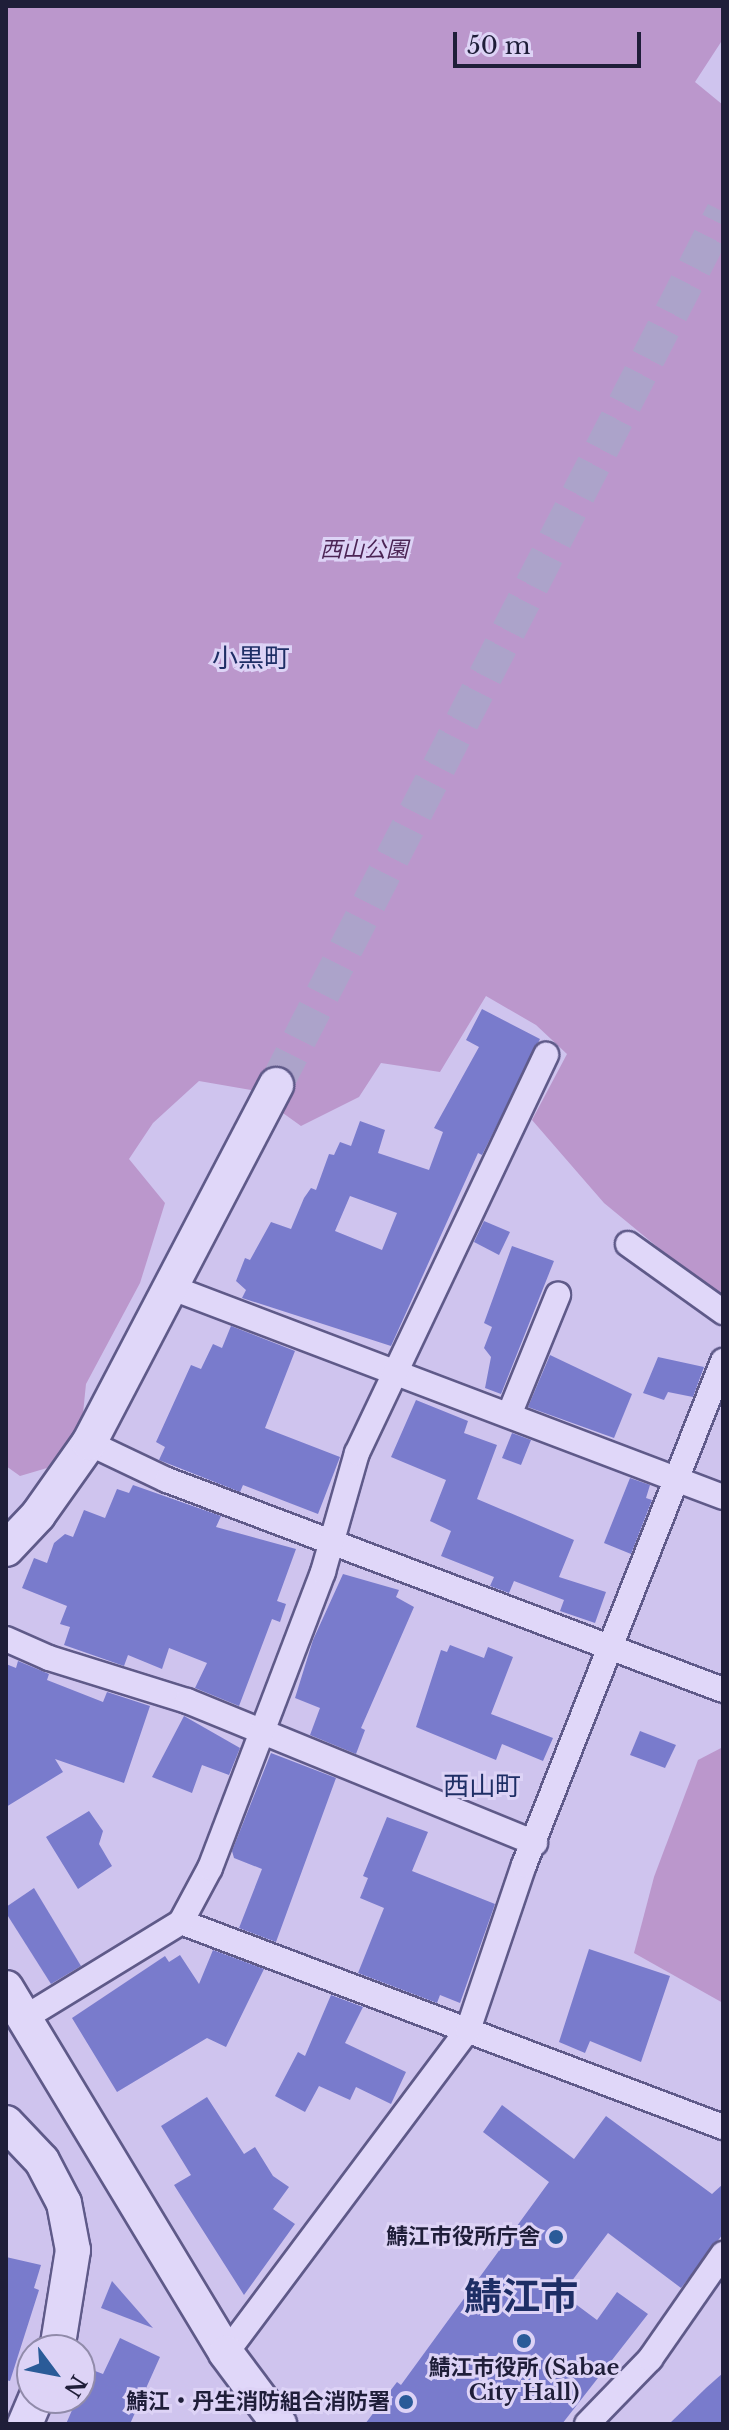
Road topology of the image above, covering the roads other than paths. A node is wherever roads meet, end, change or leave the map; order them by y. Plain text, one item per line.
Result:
1 (546, 1055) dead end
2 (276, 1085) tunnel mouth
3 (628, 1244) dead end
4 (170, 1287) junction
5 (558, 1295) dead end
6 (723, 1312) edge
7 (723, 1361) edge
8 (395, 1376) junction
9 (509, 1415) junction
10 (89, 1443) junction
11 (676, 1479) junction
12 (723, 1497) edge
13 (330, 1543) junction
14 (6, 1549) edge
15 (6, 1639) edge
16 (611, 1647) junction
17 (723, 1690) edge
18 (259, 1732) junction
19 (535, 1843) junction
20 (181, 1922) junction
21 (6, 1988) edge
22 (26, 2017) junction
23 (468, 2030) junction
24 (6, 2123) edge
25 (723, 2127) edge
26 (723, 2254) edge
27 (60, 2334) edge
28 (226, 2353) junction
29 (279, 2424) edge
30 (587, 2424) edge

1 - 8 street
2 - 4 street
3 - 6 street
4 - 8 street
4 - 10 street
5 - 9 street
7 - 11 street
8 - 9 street
8 - 13 street
9 - 11 street
10 - 13 street
10 - 14 street
11 - 12 street
11 - 16 street
13 - 16 street
13 - 18 street
15 - 18 street
16 - 17 street
16 - 19 street
18 - 19 street
18 - 20 street
19 - 23 street
20 - 22 street
20 - 23 street
21 - 22 street
22 - 28 street
23 - 25 street
23 - 28 street
24 - 27 street
26 - 30 street
28 - 29 street

